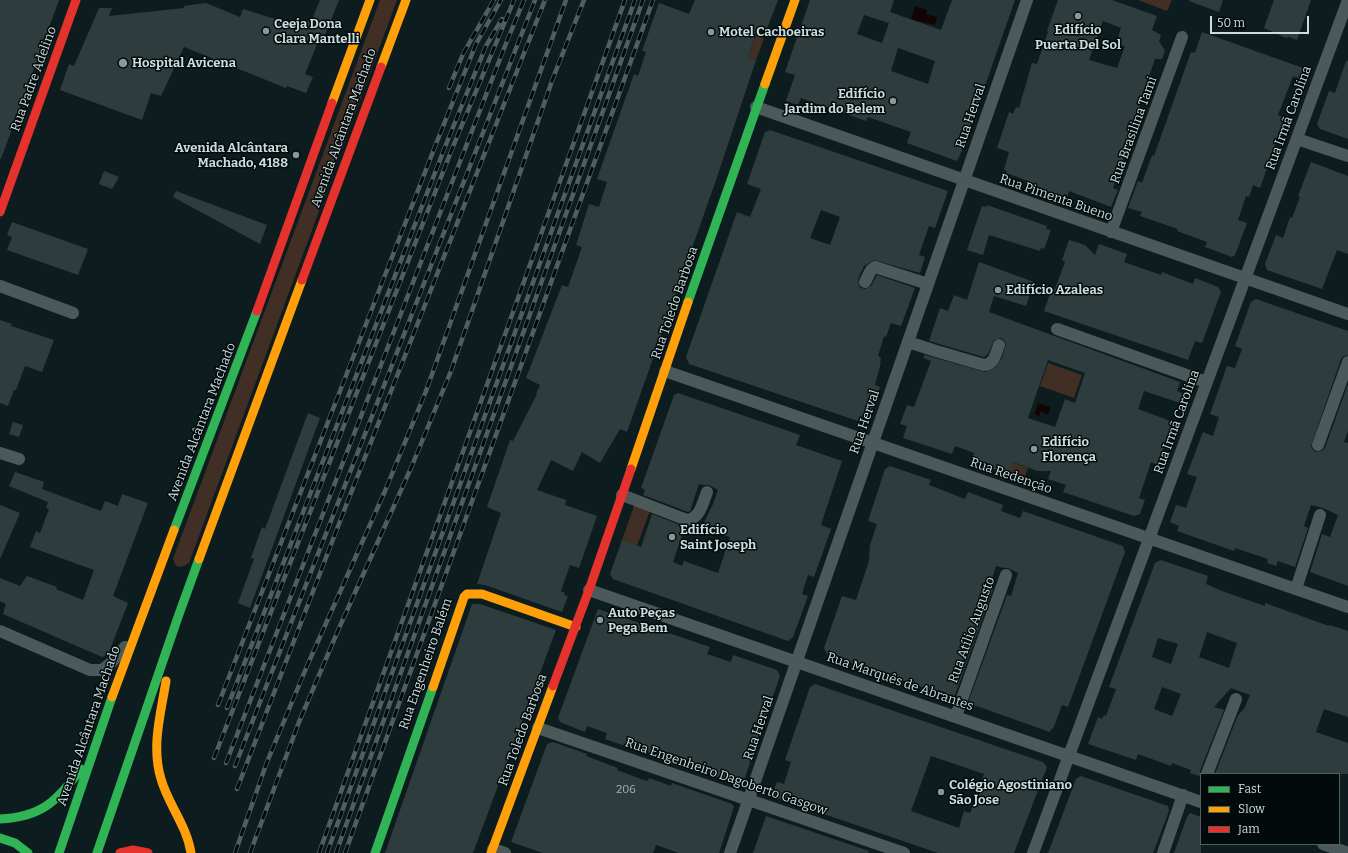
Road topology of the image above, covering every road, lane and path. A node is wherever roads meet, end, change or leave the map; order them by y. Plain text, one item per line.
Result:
1 (76, 0) edge
2 (370, 0) edge
3 (406, 0) edge
4 (795, 0) edge
5 (1027, 0) edge
6 (1348, 0) edge
7 (1182, 37) dead end
8 (756, 107) junction
9 (1297, 139) junction
10 (1348, 156) edge
11 (964, 180) junction
12 (0, 212) edge
13 (1111, 232) junction
14 (1245, 278) junction
15 (865, 282) dead end
16 (928, 284) junction
17 (0, 286) edge
18 (73, 313) dead end
19 (1348, 314) edge
20 (1057, 329) dead end
21 (908, 342) junction
22 (999, 345) dead end
23 (1348, 362) edge
24 (665, 371) junction
25 (1206, 382) junction
26 (872, 443) junction
27 (1318, 444) dead end
28 (0, 453) edge
29 (18, 460) dead end
30 (707, 492) dead end
31 (622, 495) junction
32 (1320, 516) dead end
33 (1149, 538) junction
34 (1006, 575) dead end
35 (1296, 589) junction
36 (589, 590) junction
37 (1348, 607) edge
38 (580, 615) junction
39 (178, 617) junction
40 (563, 623) junction
41 (576, 627) junction
42 (0, 631) edge
43 (134, 636) junction
44 (796, 661) junction
45 (1236, 699) dead end
46 (956, 716) junction
47 (538, 728) junction
48 (93, 752) junction
49 (1068, 756) junction
50 (1207, 773) edge
51 (1183, 795) junction
52 (1199, 797) edge
53 (749, 800) junction
54 (0, 820) edge
55 (0, 838) edge
56 (1326, 845) edge
57 (492, 851) edge
58 (28, 853) edge
59 (59, 853) edge
60 (97, 853) edge
61 (120, 853) edge
62 (148, 853) edge
63 (191, 853) edge
64 (375, 853) edge
65 (505, 853) edge
66 (730, 853) edge
67 (904, 853) edge
68 (1033, 853) edge
69 (1163, 853) edge
70 (1348, 853) edge

1 - 12 main road, Rua Padre Adelino
2 - 43 main road, Avenida Alcântara Machado
3 - 39 main road, Avenida Alcântara Machado
4 - 8 main road, Rua Toledo Barbosa
5 - 11 street, Rua Herval
6 - 9 street, Rua Irmã Carolina
7 - 13 street, Rua Brasilina Tami
8 - 11 street, Rua Pimenta Bueno
8 - 24 main road, Rua Toledo Barbosa
9 - 10 street
9 - 14 street, Rua Irmã Carolina
11 - 13 street, Rua Pimenta Bueno
11 - 16 street, Rua Herval
13 - 14 street, Rua Pimenta Bueno
14 - 19 street, Rua Pimenta Bueno
14 - 25 street, Rua Irmã Carolina
15 - 16 street
16 - 21 street, Rua Herval
17 - 18 street
20 - 25 street
21 - 22 street
21 - 26 street, Rua Herval
23 - 27 street
24 - 26 street, Rua Redenção
24 - 31 main road, Rua Toledo Barbosa
25 - 33 street, Rua Irmã Carolina
26 - 33 street, Rua Redenção
26 - 44 street, Rua Herval
28 - 29 street
30 - 31 street
31 - 36 main road, Rua Toledo Barbosa
32 - 35 street
33 - 35 street, Rua Redenção
33 - 49 street, Rua Irmã Carolina
34 - 46 street, Rua Atílio Augusto
35 - 37 street, Rua Redenção
36 - 38 main road, Rua Toledo Barbosa
36 - 44 street, Rua Marquês de Abrantes
38 - 40 main road
38 - 41 main road, Rua Toledo Barbosa
39 - 60 main road, Avenida Alcântara Machado
39 - 63 main road
40 - 41 main road, Rua Engenheiro Balém
40 - 64 main road, Rua Engenheiro Balém
41 - 47 main road, Rua Toledo Barbosa
42 - 43 street
43 - 48 main road, Avenida Alcântara Machado
44 - 46 street, Rua Marquês de Abrantes
44 - 53 street, Rua Herval
45 - 50 street
46 - 49 street, Rua Marquês de Abrantes
47 - 53 street, Rua Engenheiro Dagoberto Gasgow
47 - 57 main road, Rua Toledo Barbosa
48 - 54 main road
48 - 59 main road, Avenida Alcântara Machado
49 - 51 street, Rua Marquês de Abrantes
49 - 68 street, Rua Irmã Carolina
51 - 52 street, Rua Marquês de Abrantes
51 - 69 street
53 - 66 street, Rua Herval
53 - 67 street, Rua Engenheiro Dagoberto Gasgow
55 - 58 main road
56 - 70 street
57 - 65 street
61 - 62 main road

